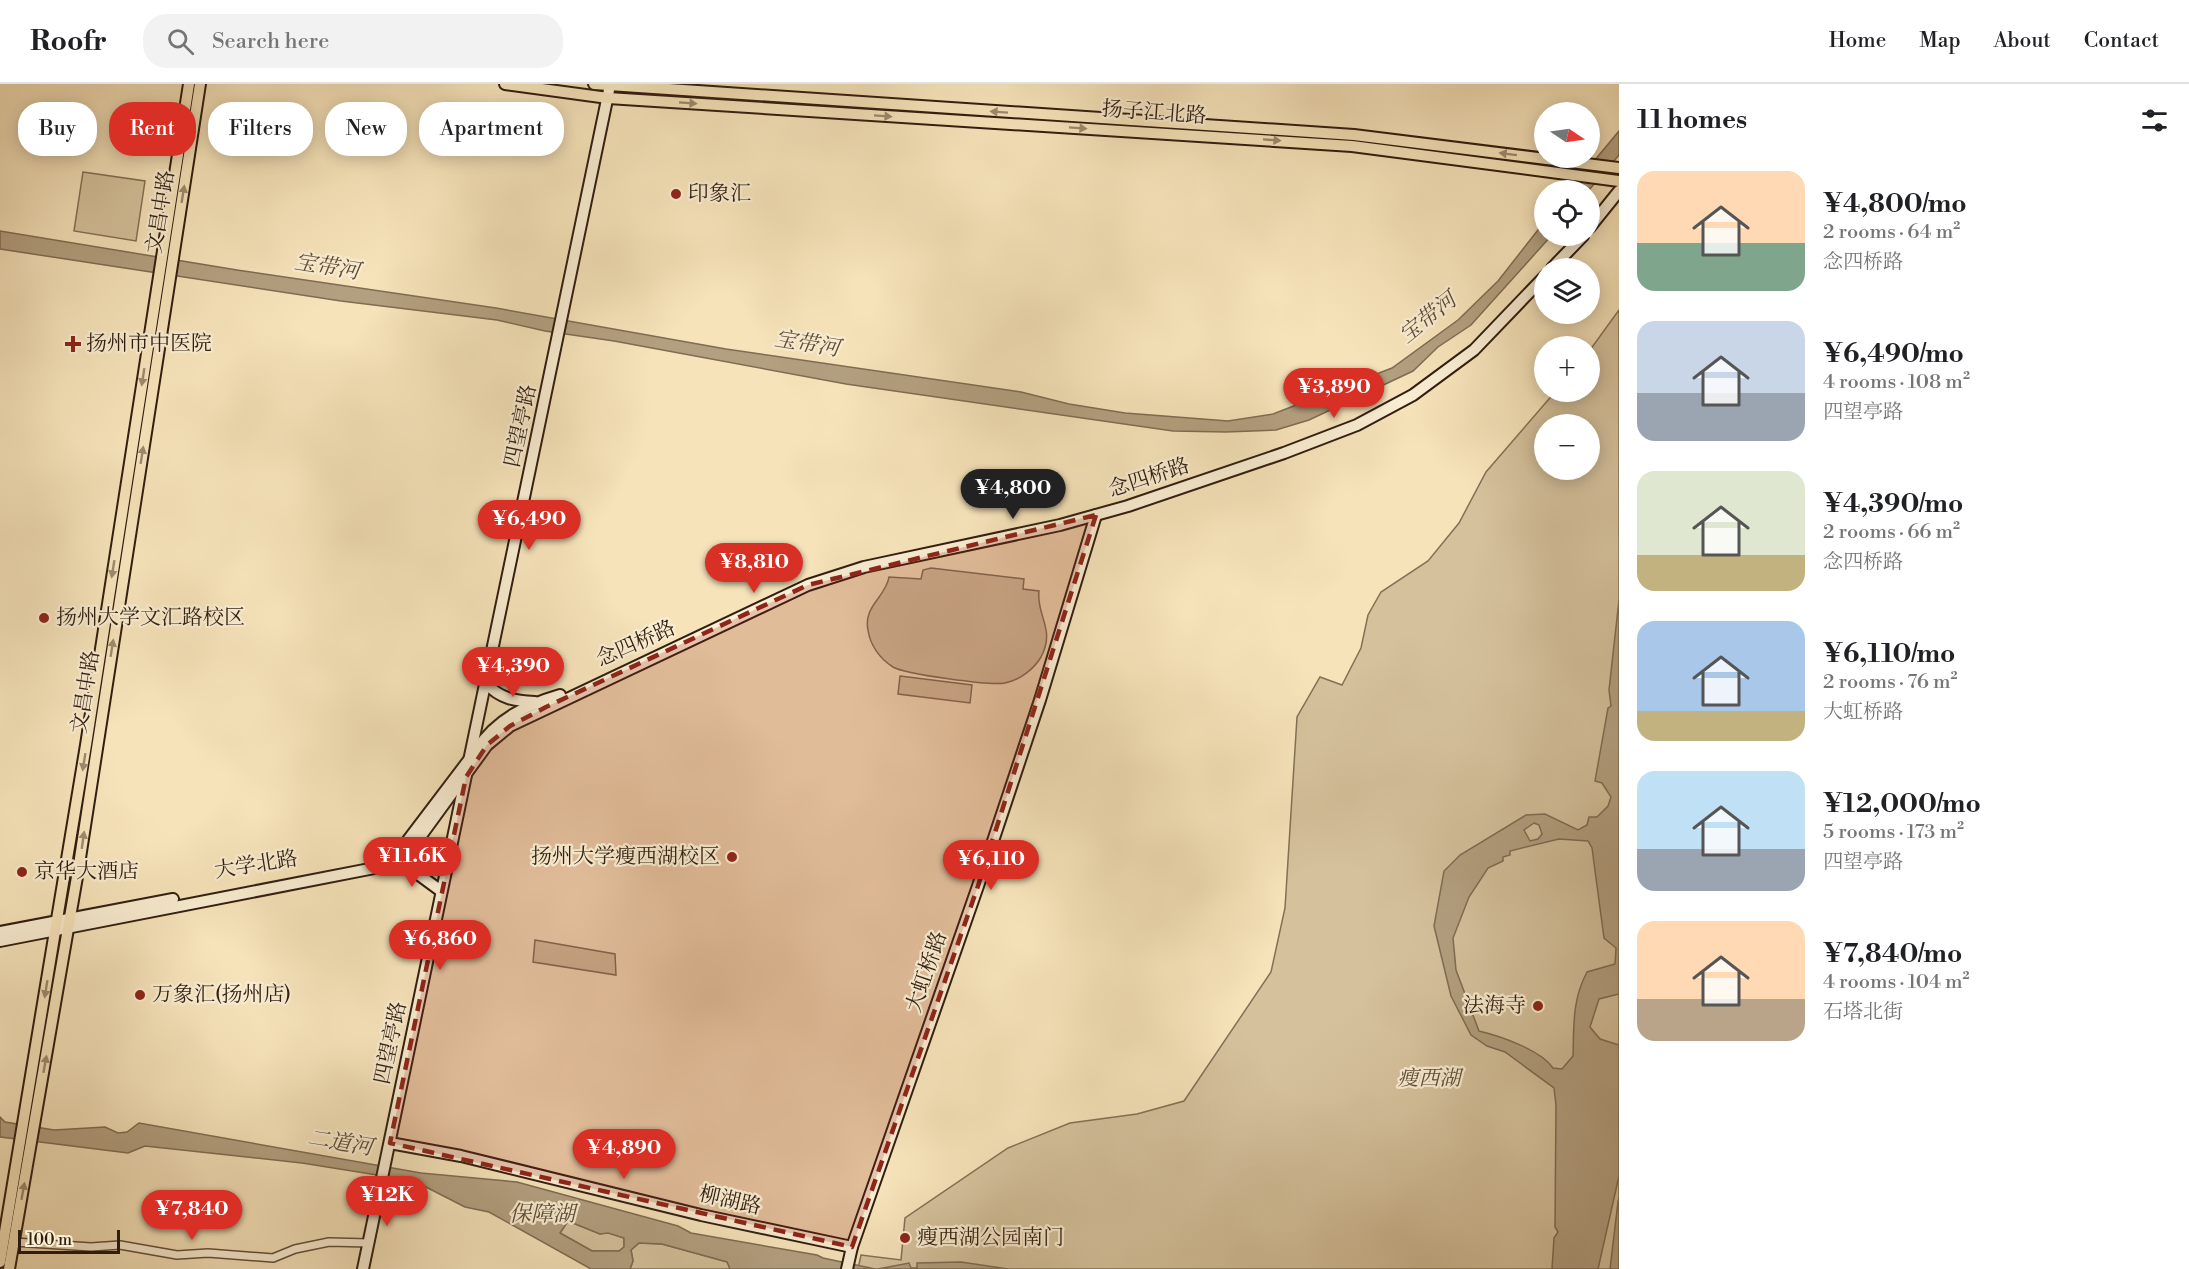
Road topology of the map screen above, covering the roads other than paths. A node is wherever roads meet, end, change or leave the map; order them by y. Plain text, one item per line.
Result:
1 (189, 84) edge
2 (201, 84) edge
3 (205, 84) edge
4 (505, 84) edge
5 (594, 84) edge
6 (610, 85) edge
7 (608, 98) junction
8 (196, 110) joint
9 (189, 156) edge
10 (1615, 168) edge
11 (1619, 181) edge
12 (1619, 191) edge
13 (1600, 215) edge
14 (1573, 246) edge
15 (1562, 258) edge
16 (1534, 287) edge
17 (1096, 515) junction
18 (487, 684) junction
19 (589, 687) junction
20 (535, 702) junction
21 (471, 758) junction
22 (466, 777) junction
23 (390, 865) junction
24 (441, 891) junction
25 (70, 923) junction
26 (56, 926) junction
27 (0, 932) edge
28 (0, 941) edge
29 (390, 1143) junction
30 (25, 1146) junction
31 (6, 1241) edge
32 (369, 1243) junction
33 (851, 1252) junction
34 (0, 1262) edge
35 (9, 1269) edge
36 (363, 1269) edge
37 (847, 1269) edge

1 -> 26 main road, 文昌中路
2 - 8 main road, 文昌中路
3 - 8 main road
4 - 7 main road, 扬子江北路
5 - 6 main road, 扬子江北路
6 - 7 street, 四望亭路
10 -> 6 main road, 扬子江北路
7 -> 11 main road, 扬子江北路
7 - 18 street, 四望亭路
25 -> 9 main road, 文昌中路
12 - 13 street
14 - 15 street
16 - 17 street, 念四桥路
17 - 19 street, 念四桥路
17 - 33 street, 大虹桥路
18 - 20 street
18 - 21 street, 四望亭路
19 - 20 street, 念四桥路
19 - 22 street, 念四桥路
20 - 21 street, 念四桥路
21 - 22 street, 四望亭路
21 - 25 street, 大学北路
22 - 23 street, 大学北路
22 - 24 street, 四望亭路
23 - 24 street
23 - 25 street, 大学北路
24 - 29 street, 四望亭路
25 - 26 street, 大学北路
30 -> 25 main road, 文昌中路
26 - 27 street, 大学北路
26 - 28 street, 大学北路
26 -> 30 main road, 文昌中路
29 - 32 street, 四望亭路
29 - 33 street, 柳湖路
30 - 31 main road, 文昌中路
31 - 32 street
31 - 34 main road, 文昌中路
31 - 35 main road, 文昌中路
32 - 36 street, 四望亭路
33 - 37 street, 大虹桥路

